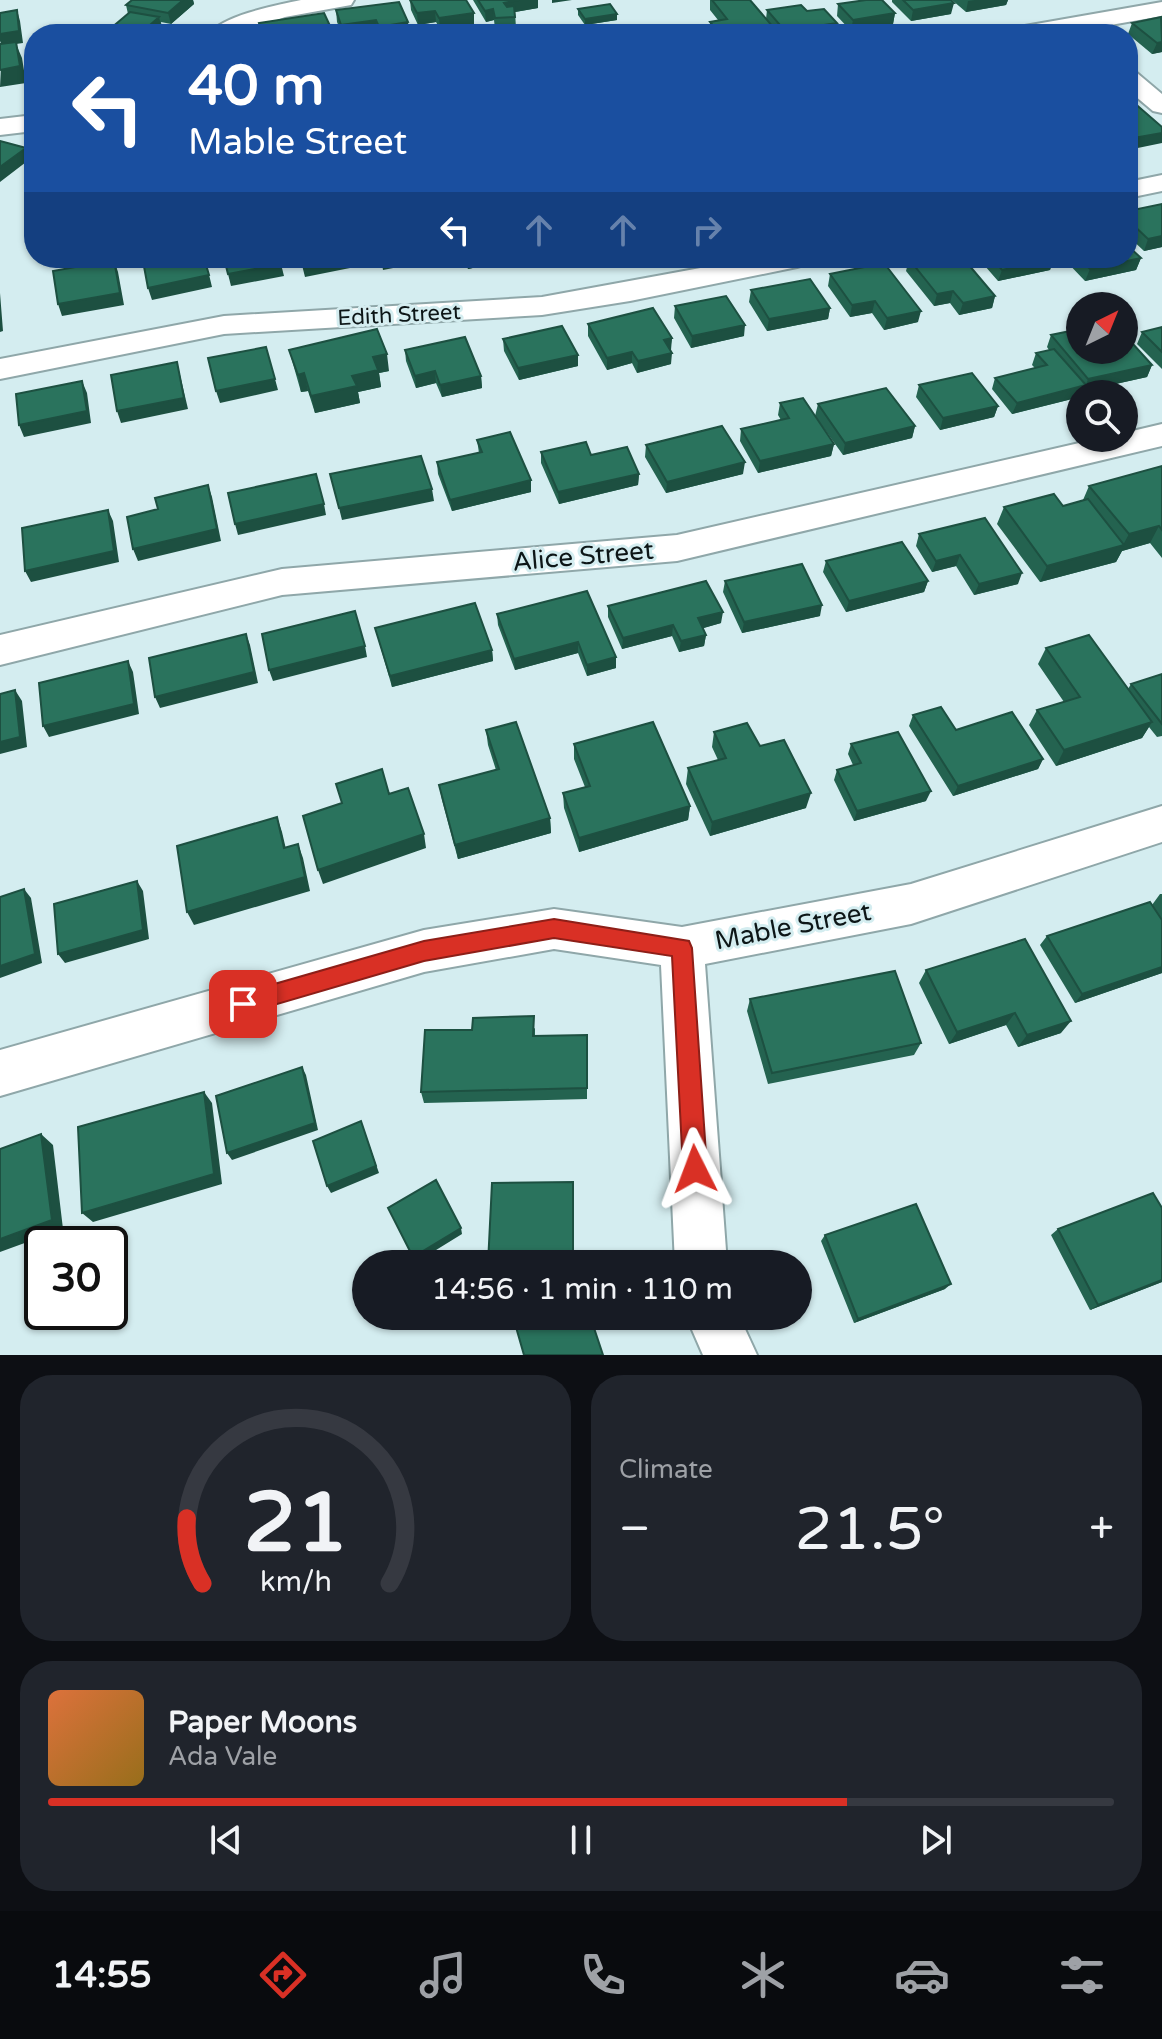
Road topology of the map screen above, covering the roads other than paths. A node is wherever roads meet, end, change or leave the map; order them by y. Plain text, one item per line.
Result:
1 (343, 0) edge
2 (1047, 9) dead end
3 (1162, 9) edge
4 (240, 24) edge
5 (1064, 24) edge
6 (1097, 24) edge
7 (1138, 86) edge
8 (1162, 106) edge
9 (24, 124) edge
10 (0, 127) edge
11 (1162, 183) edge
12 (1138, 188) edge
13 (748, 268) edge
14 (0, 369) edge
15 (1162, 435) edge
16 (0, 650) edge
17 (1162, 824) edge
18 (682, 948) junction
19 (0, 1073) edge
20 (700, 1250) edge
21 (718, 1330) edge
22 (730, 1355) edge

1 - 4 street
2 - 5 street
3 - 6 street
7 - 8 street
9 - 10 street
11 - 12 street
13 - 14 street, Edith Street
15 - 16 street, Alice Street
17 - 18 street, Mable Street
18 - 19 street, Mable Street
18 - 20 street
21 - 22 street

